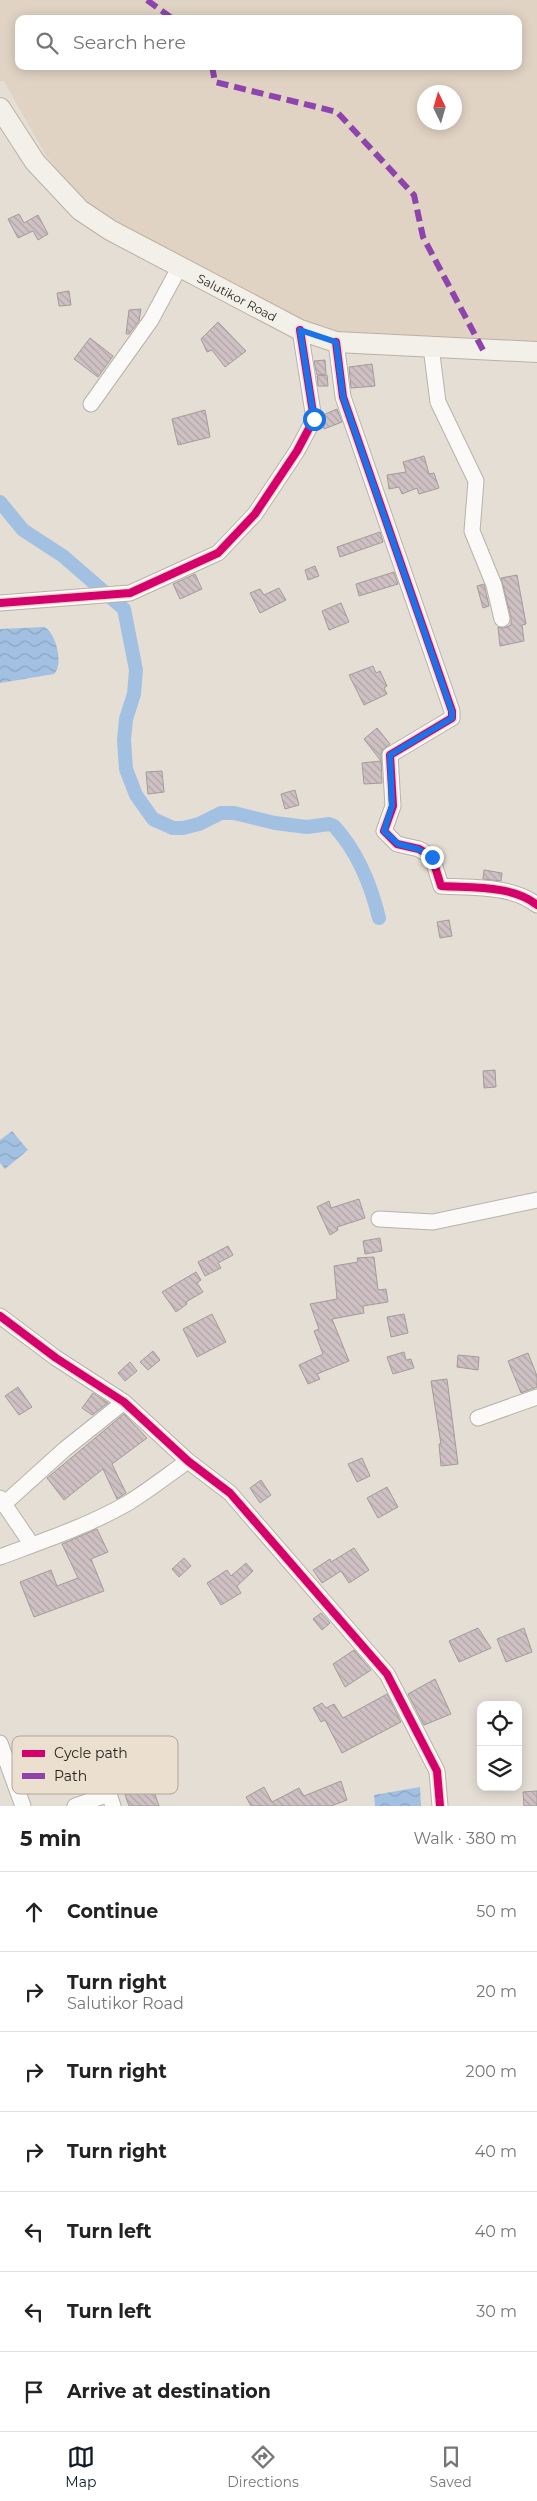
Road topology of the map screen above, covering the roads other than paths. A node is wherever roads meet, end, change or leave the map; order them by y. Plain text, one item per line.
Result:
1 (0, 108) edge
2 (180, 266) junction
3 (300, 330) junction
4 (336, 342) junction
5 (431, 347) junction
6 (537, 352) edge
7 (91, 404) dead end
8 (0, 603) edge
9 (502, 619) dead end
10 (537, 905) edge
11 (537, 1200) edge
12 (379, 1219) dead end
13 (0, 1316) edge
14 (537, 1398) edge
15 (124, 1402) junction
16 (478, 1418) dead end
17 (188, 1461) junction
18 (2, 1501) edge
19 (32, 1545) junction
20 (0, 1557) edge
21 (0, 1743) edge
22 (12, 1776) edge
23 (19, 1794) edge
24 (23, 1806) edge
25 (75, 1806) edge
26 (113, 1806) edge
27 (440, 1806) edge

1 - 2 main road, Salutikor Road
2 - 3 main road, Salutikor Road
2 - 7 street
3 - 4 main road, Salutikor Road
3 - 8 street
4 - 5 main road, Salutikor Road
4 - 10 street
5 - 6 main road, Salutikor Road
5 - 9 street
11 - 12 street
13 - 15 street
14 - 16 street
15 - 17 street
15 - 18 street
17 - 19 street
17 - 27 street
18 - 19 street
19 - 20 street
21 - 22 street
23 - 24 street
25 - 26 street

